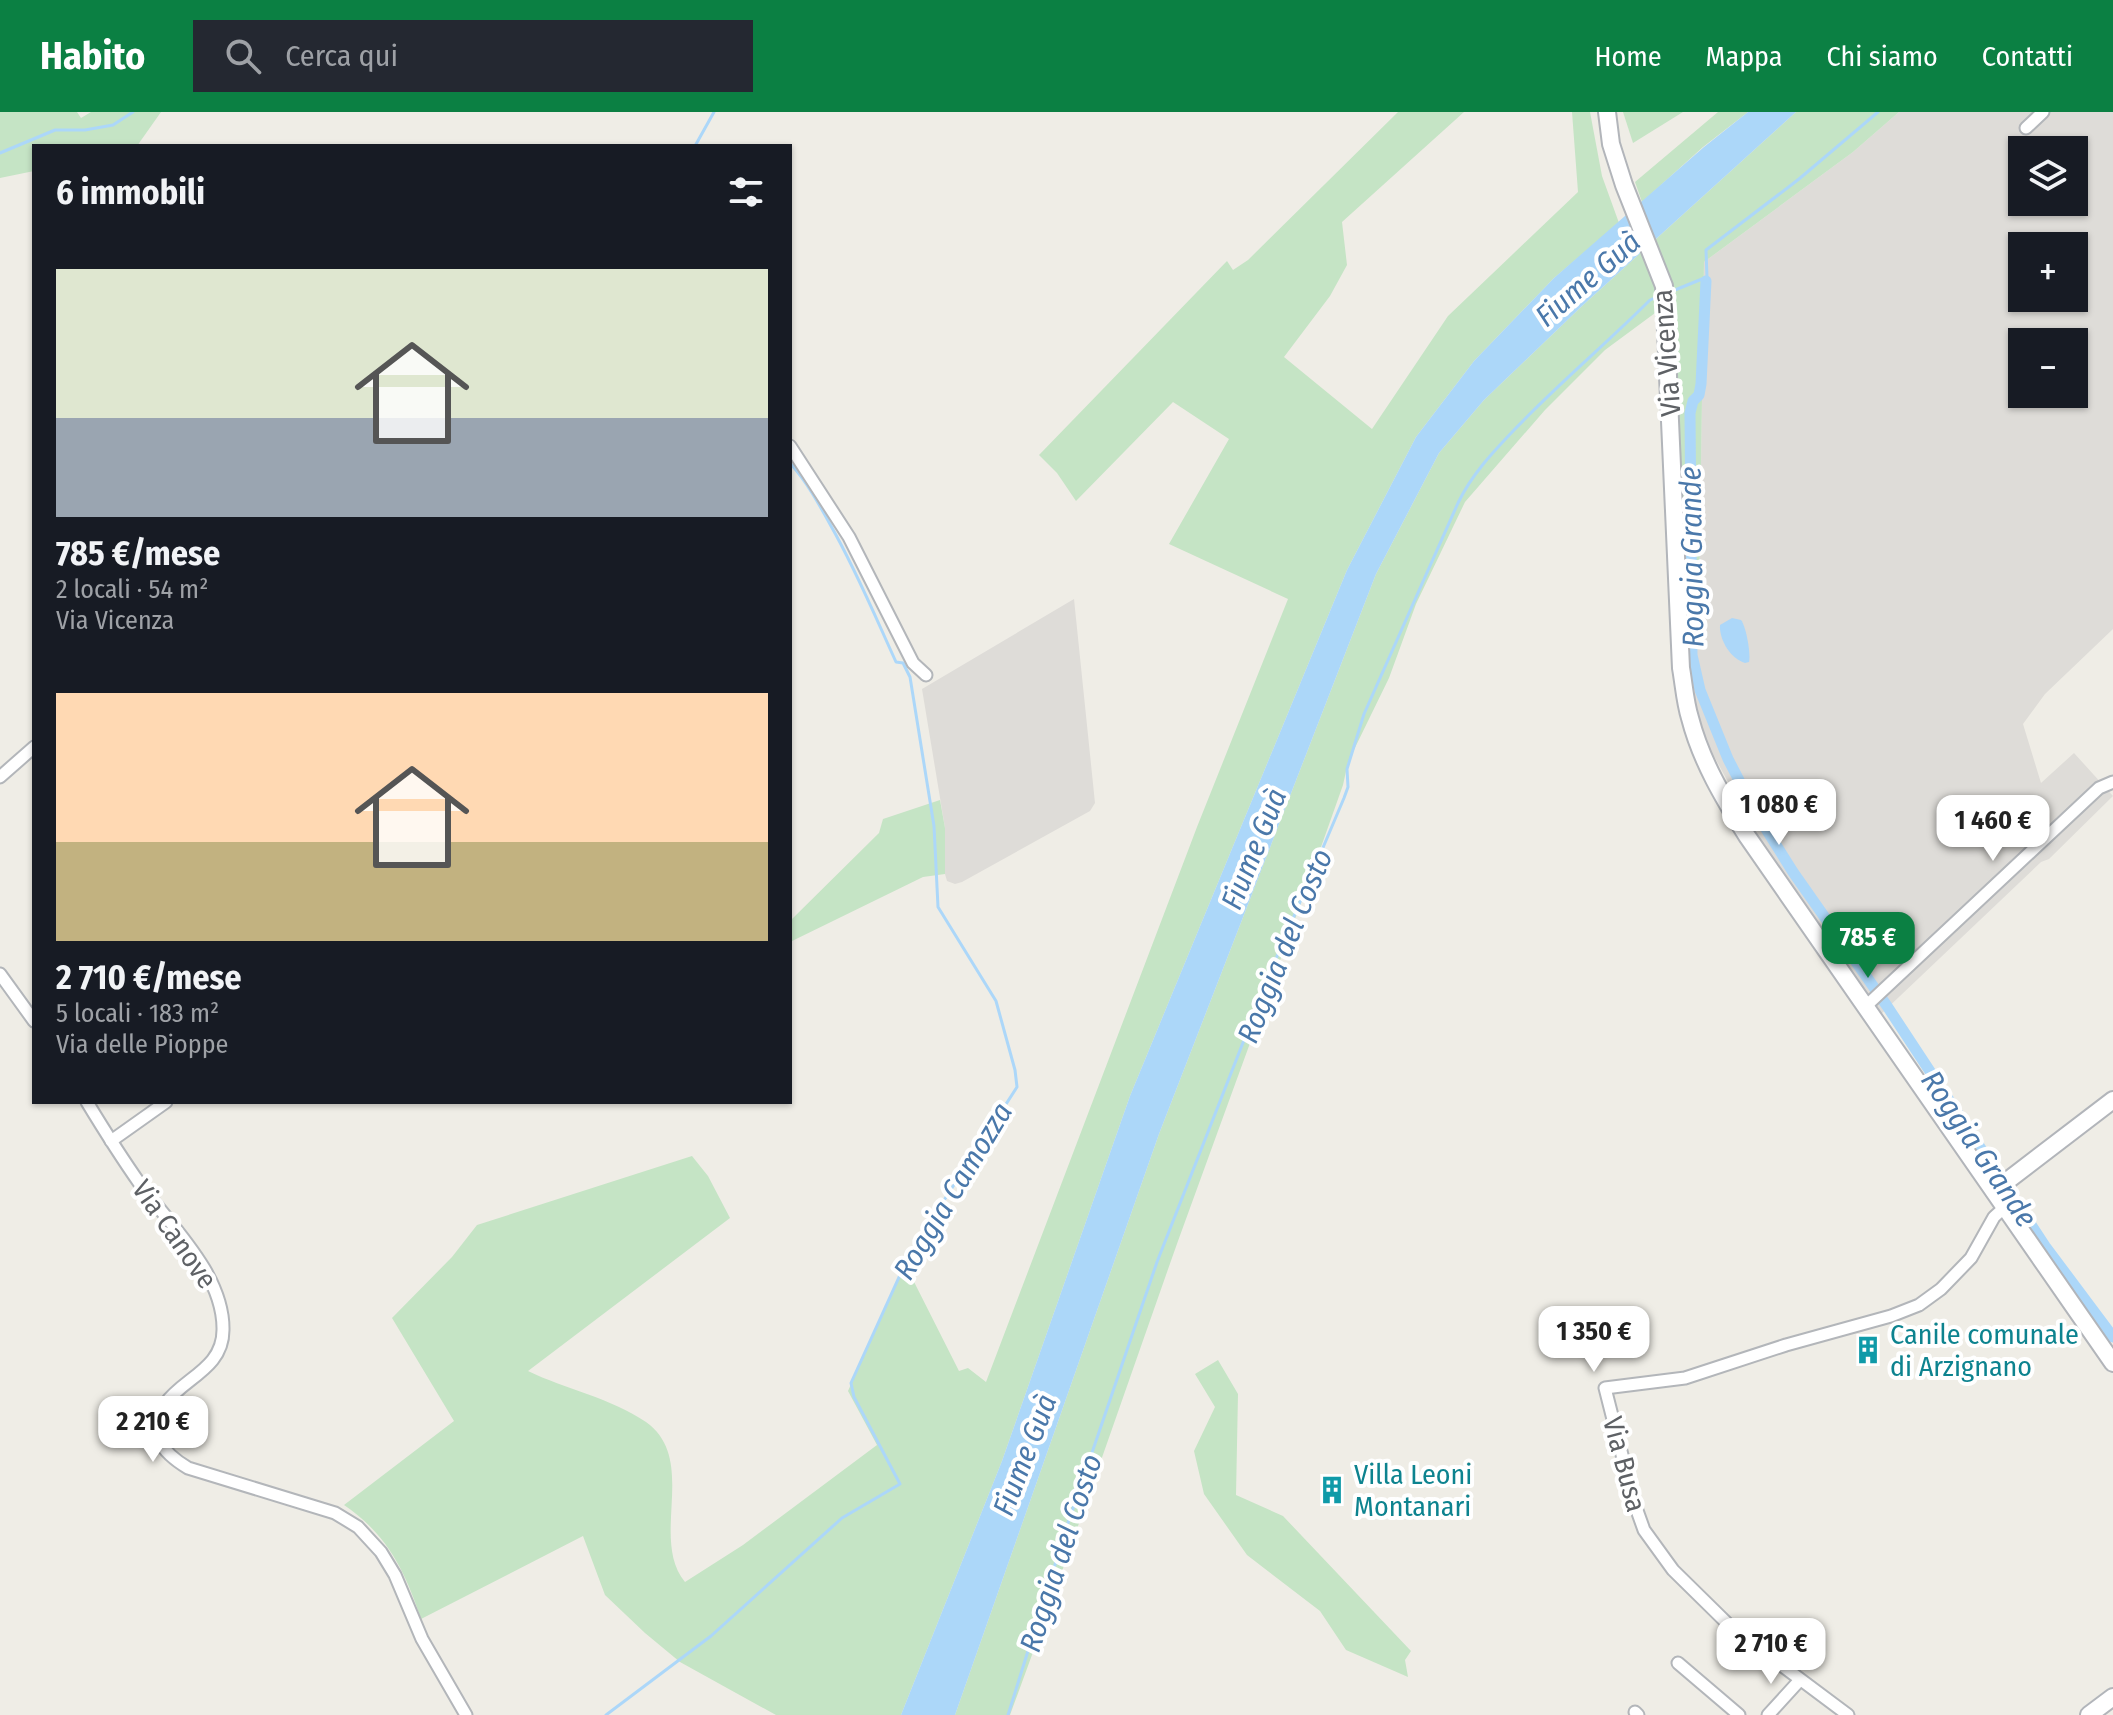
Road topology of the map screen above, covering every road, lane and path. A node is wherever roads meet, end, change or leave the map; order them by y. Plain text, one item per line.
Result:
1 (1607, 112) edge
2 (2043, 112) edge
3 (2026, 128) dead end
4 (792, 449) edge
5 (926, 675) dead end
6 (32, 749) edge
7 (0, 777) edge
8 (2113, 782) edge
9 (0, 974) edge
10 (1866, 1006) junction
11 (32, 1018) edge
12 (2113, 1100) edge
13 (88, 1104) edge
14 (163, 1104) edge
15 (111, 1141) junction
16 (1994, 1191) junction
17 (2005, 1207) junction
18 (2113, 1363) edge
19 (1678, 1663) dead end
20 (1799, 1681) junction
21 (2113, 1697) edge
22 (466, 1715) edge
23 (1739, 1715) edge
24 (1768, 1715) edge
25 (1848, 1715) edge
26 (2089, 1715) edge

1 - 10 main road, Via Vicenza
2 - 3 street
4 - 5 street
6 - 7 street
8 - 10 street
9 - 11 street
10 - 16 main road, Via Vicenza
12 - 16 main road
13 - 15 street, Via Canove
14 - 15 street
15 - 22 street, Via Canove
16 - 17 main road, Via Vicenza
17 - 18 main road, Via Vicenza
17 - 20 street, Via Busa
19 - 23 street
20 - 24 street
20 - 25 street, Via Busa
21 - 26 main road

